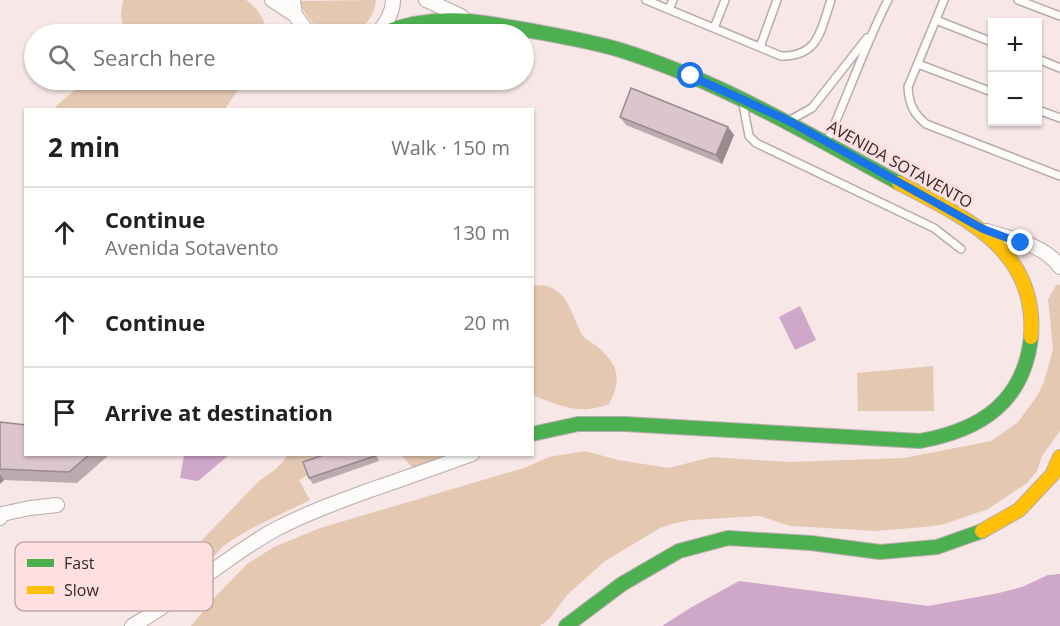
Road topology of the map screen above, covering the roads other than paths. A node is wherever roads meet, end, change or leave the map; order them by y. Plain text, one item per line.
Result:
1 (272, 0) edge
2 (292, 0) edge
3 (393, 0) edge
4 (426, 0) edge
5 (646, 0) edge
6 (673, 0) edge
7 (725, 0) edge
8 (777, 0) edge
9 (831, 0) edge
10 (888, 0) edge
11 (944, 0) edge
12 (1018, 0) edge
13 (669, 9) junction
14 (295, 15) junction
15 (1060, 16) edge
16 (465, 18) junction
17 (936, 20) junction
18 (302, 24) edge
19 (386, 24) edge
20 (408, 24) edge
21 (498, 24) edge
22 (714, 28) junction
23 (534, 31) edge
24 (872, 31) junction
25 (988, 40) edge
26 (760, 48) junction
27 (1042, 61) edge
28 (918, 64) junction
29 (1060, 68) edge
30 (988, 91) edge
31 (742, 98) junction
32 (1042, 111) edge
33 (1060, 118) edge
34 (789, 121) junction
35 (827, 142) junction
36 (1060, 176) edge
37 (983, 229) junction
38 (961, 249) dead end
39 (1060, 267) edge
40 (534, 434) edge
41 (466, 456) edge
42 (1060, 457) edge
43 (57, 505) dead end
44 (0, 518) edge
45 (213, 572) edge
46 (158, 611) edge
47 (132, 626) edge
48 (567, 626) edge

1 - 14 street
2 - 14 street
3 - 19 street
4 - 16 street, AVENIDA SOTAVENTO
5 - 13 lane
6 - 13 lane
7 - 22 lane
8 - 26 lane
9 - 26 lane
10 - 24 lane
11 - 17 lane
12 - 15 lane
13 - 22 lane
14 - 18 street
16 - 20 street, AVENIDA SOTAVENTO
16 - 21 street, AVENIDA SOTAVENTO
17 - 25 lane
17 - 28 lane
22 - 26 lane
23 - 31 street, AVENIDA SOTAVENTO
24 - 34 lane
24 - 35 lane
27 - 29 lane
28 - 30 lane
28 - 36 lane
31 - 34 street, AVENIDA SOTAVENTO
31 - 38 lane
32 - 33 lane
34 - 35 street, AVENIDA SOTAVENTO
35 - 37 street, AVENIDA SOTAVENTO
37 - 39 street
37 - 40 street, AVENIDA SOTAVENTO
41 - 45 street
42 - 48 street
43 - 44 street
46 - 47 street

